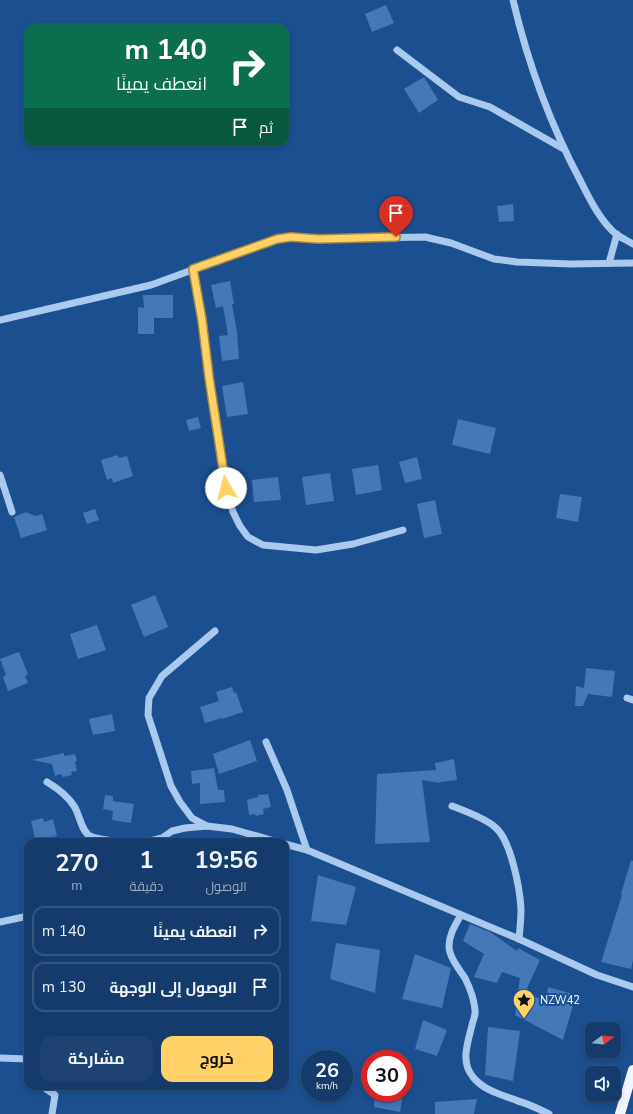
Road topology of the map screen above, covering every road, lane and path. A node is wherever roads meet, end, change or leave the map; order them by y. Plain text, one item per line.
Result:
1 (513, 0) edge
2 (397, 50) dead end
3 (562, 148) junction
4 (617, 234) junction
5 (633, 244) edge
6 (609, 263) junction
7 (633, 263) edge
8 (193, 269) junction
9 (0, 320) edge
10 (0, 475) edge
11 (12, 512) dead end
12 (403, 530) dead end
13 (214, 631) dead end
14 (266, 742) dead end
15 (47, 782) dead end
16 (452, 806) dead end
17 (207, 826) junction
18 (96, 838) edge
19 (164, 838) edge
20 (264, 838) edge
21 (289, 845) edge
22 (307, 850) junction
23 (461, 915) junction
24 (24, 917) edge
25 (0, 922) edge
26 (519, 939) junction
27 (633, 987) edge
28 (0, 1058) edge
29 (24, 1059) edge
30 (633, 1070) edge
31 (48, 1090) edge
32 (546, 1113) edge
33 (52, 1114) edge
34 (620, 1114) edge

1 - 3 street
2 - 3 street
3 - 4 street
4 - 5 street
4 - 6 street
6 - 7 street
6 - 8 street
8 - 9 street
8 - 12 street
10 - 11 street
13 - 17 street
14 - 22 street
15 - 18 street
16 - 26 street
17 - 19 street
17 - 20 street
21 - 22 street
22 - 23 street
23 - 26 street
23 - 32 street
24 - 25 street
26 - 27 street
28 - 29 street
30 - 34 main road
31 - 33 street

